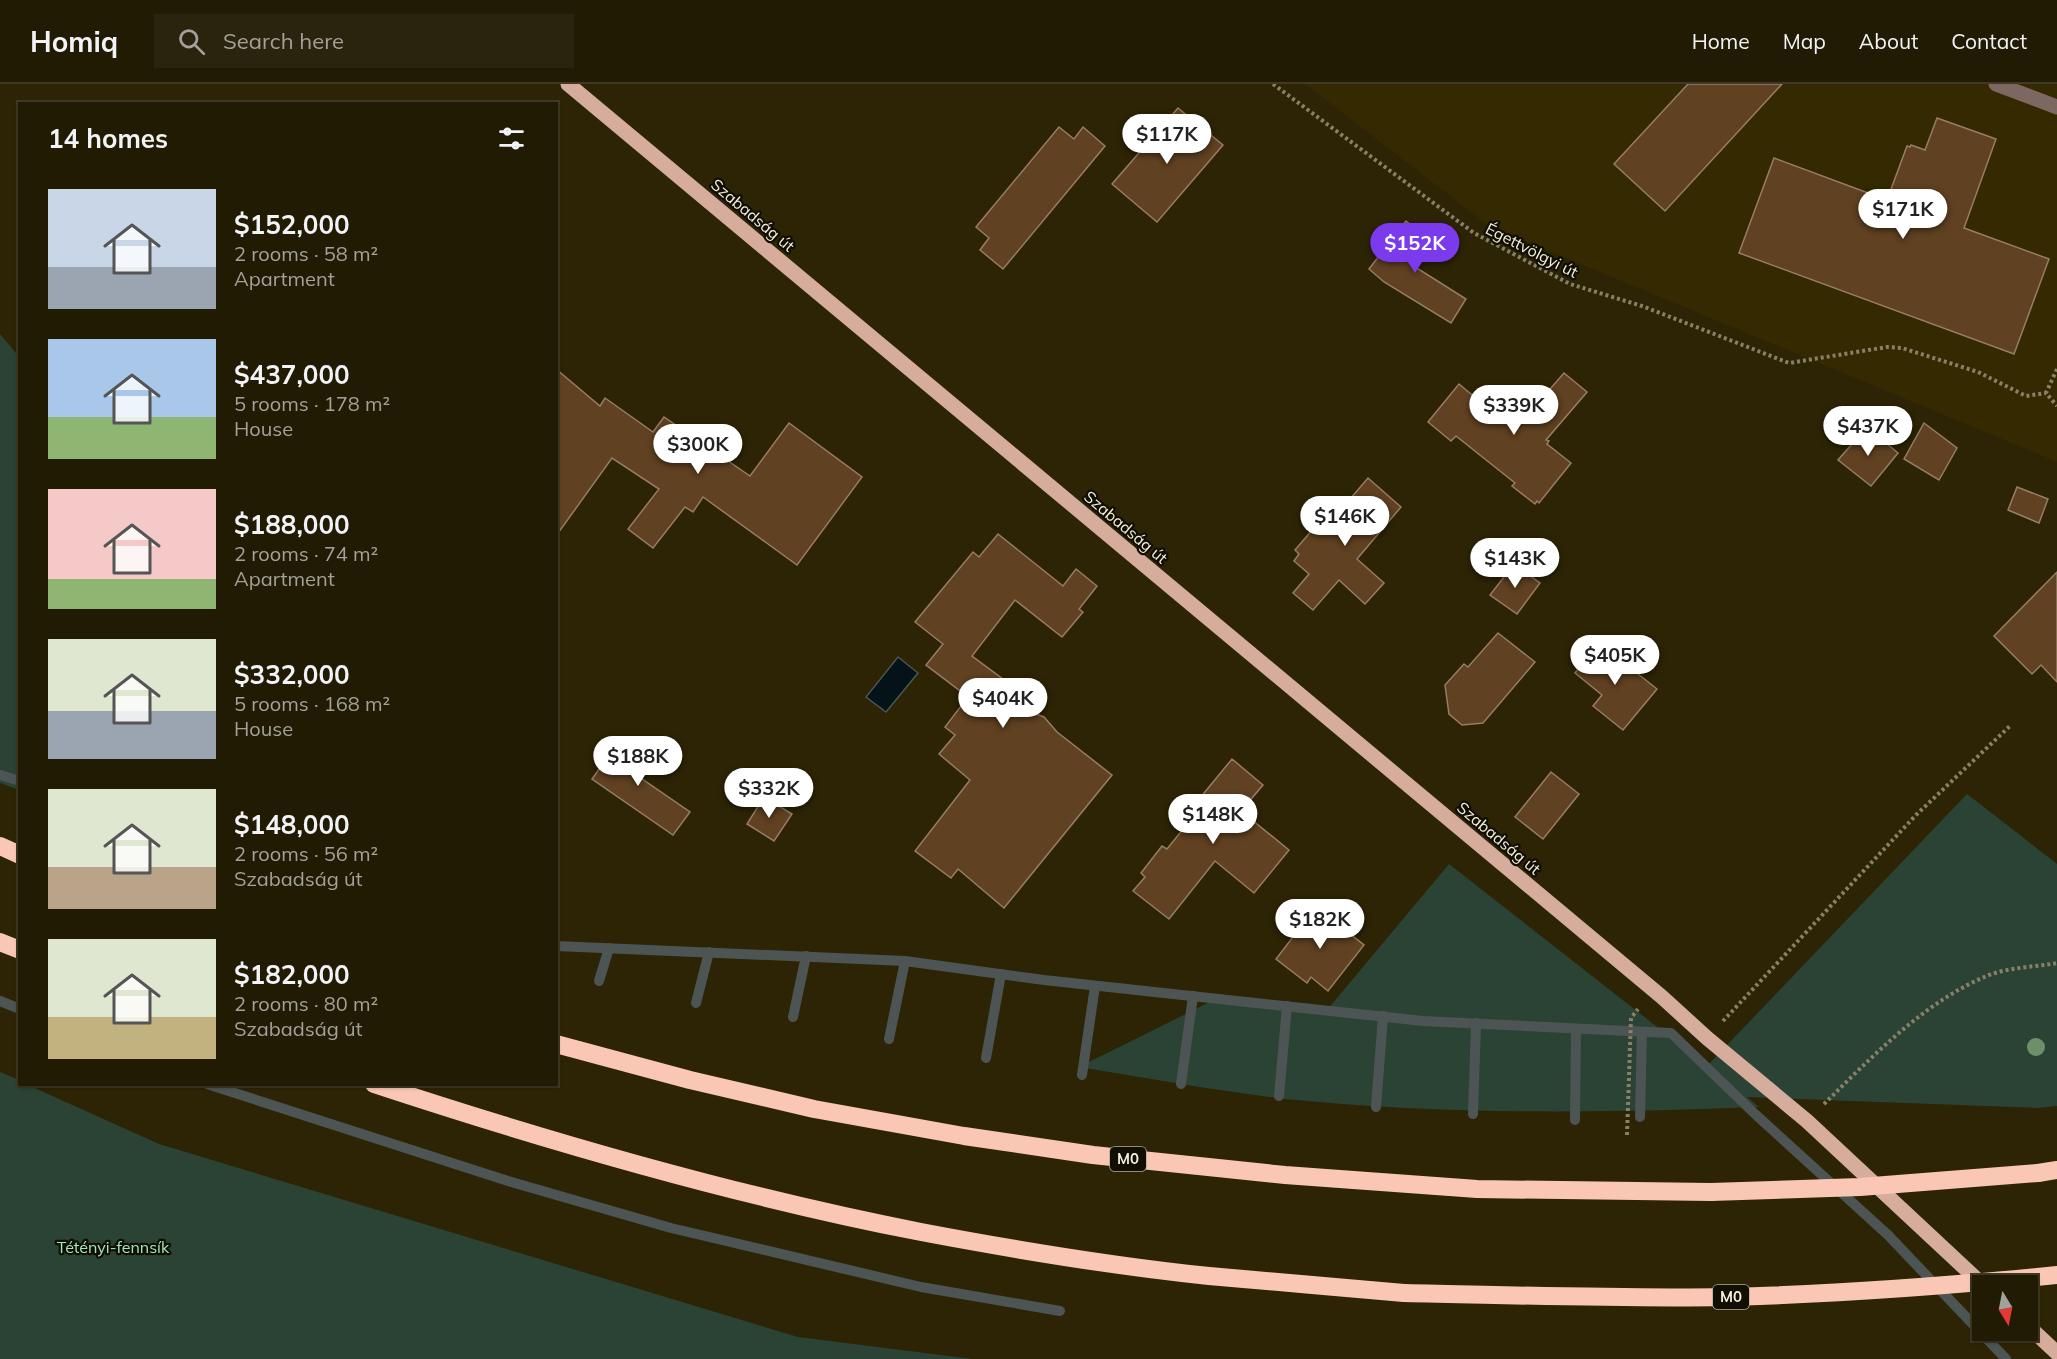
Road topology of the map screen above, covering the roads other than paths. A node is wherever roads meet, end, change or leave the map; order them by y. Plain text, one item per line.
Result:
1 (568, 84) edge
2 (1996, 84) edge
3 (2057, 107) edge
4 (0, 846) edge
5 (18, 854) edge
6 (0, 942) edge
7 (18, 949) edge
8 (558, 1045) edge
9 (380, 1086) edge
10 (2057, 1170) edge
11 (1972, 1275) edge
12 (2057, 1275) edge
13 (2038, 1335) edge
14 (2057, 1353) edge

1 - 11 main road, Szabadság út
2 - 3 street
4 - 5 highway
6 - 7 highway
8 - 10 highway, M0, bridge
9 - 12 highway, M0, bridge
13 - 14 main road

